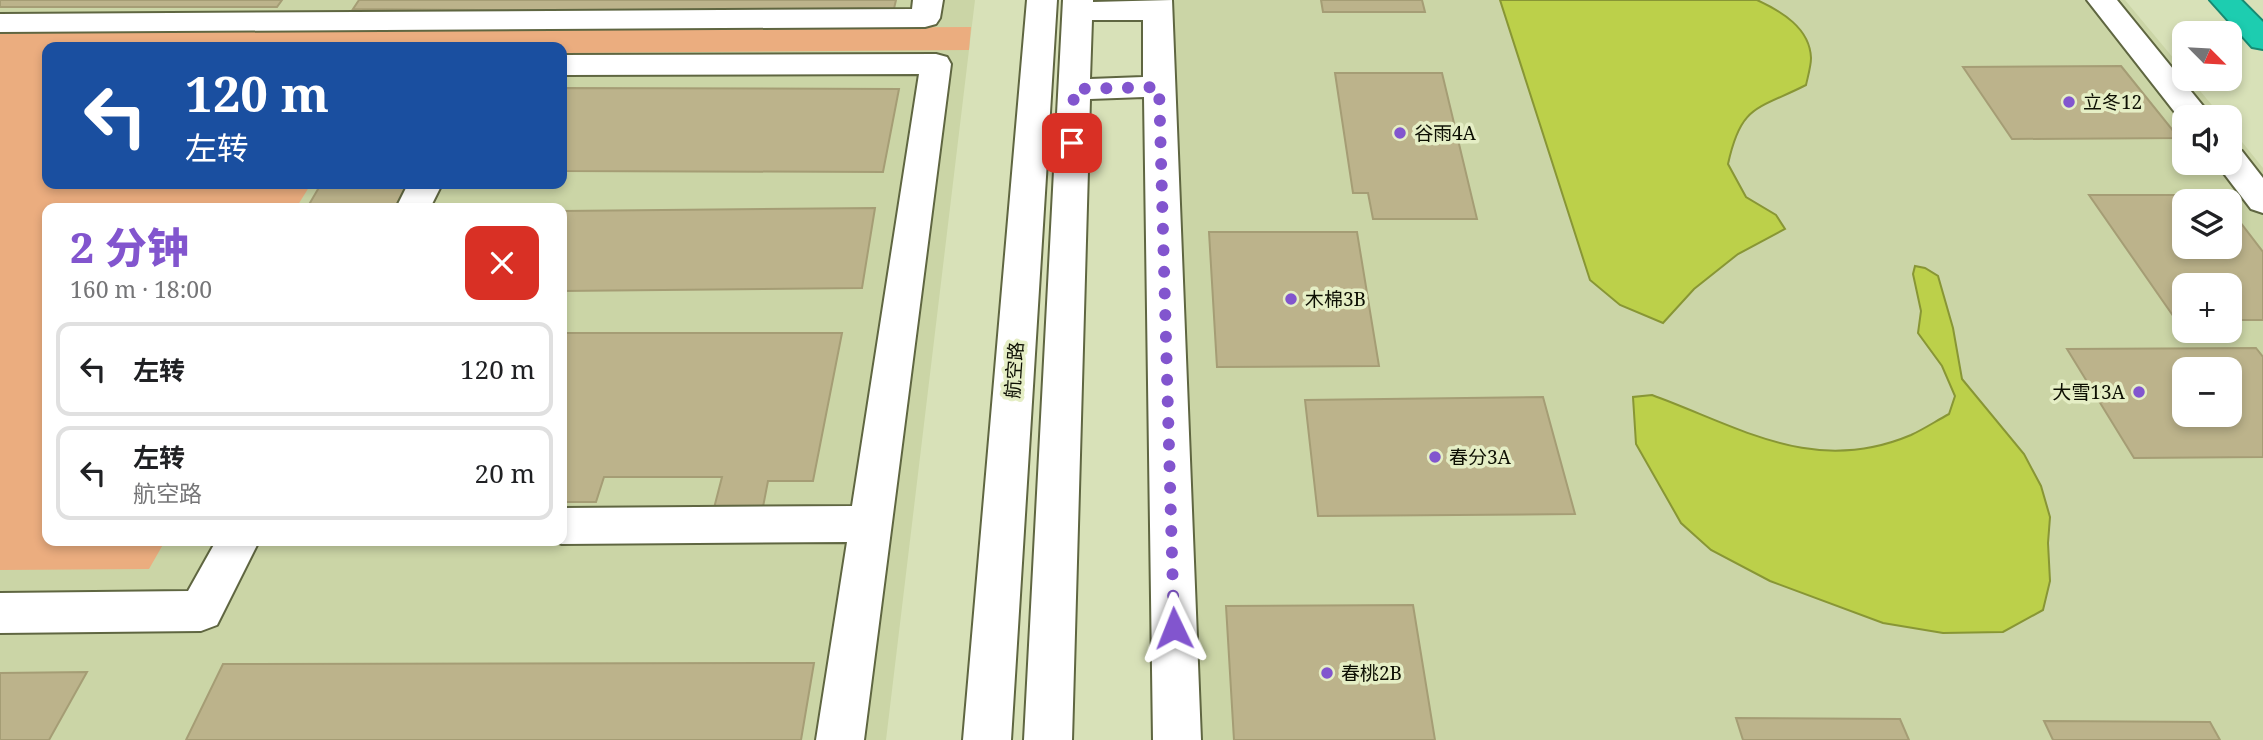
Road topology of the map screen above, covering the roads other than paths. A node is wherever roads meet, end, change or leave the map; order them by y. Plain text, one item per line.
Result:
1 (928, 0) edge
2 (1042, 0) edge
3 (2102, 0) edge
4 (2225, 0) edge
5 (1157, 5) edge
6 (1078, 6) edge
7 (0, 23) edge
8 (2263, 40) edge
9 (567, 65) edge
10 (1159, 87) junction
11 (1074, 89) junction
12 (2186, 105) edge
13 (2242, 174) edge
14 (2263, 201) edge
15 (872, 524) junction
16 (567, 526) edge
17 (235, 546) edge
18 (0, 613) edge
19 (840, 740) edge
20 (987, 740) edge
21 (1048, 740) edge
22 (1177, 740) edge

1 - 7 street
2 - 20 street, 航空路
3 - 12 street
4 - 8 highway
5 - 6 street
5 - 10 street
6 - 11 street
9 - 15 street
10 - 11 street
10 - 22 street
11 - 21 street
13 - 14 street
15 - 16 street
15 - 19 street
17 - 18 street

